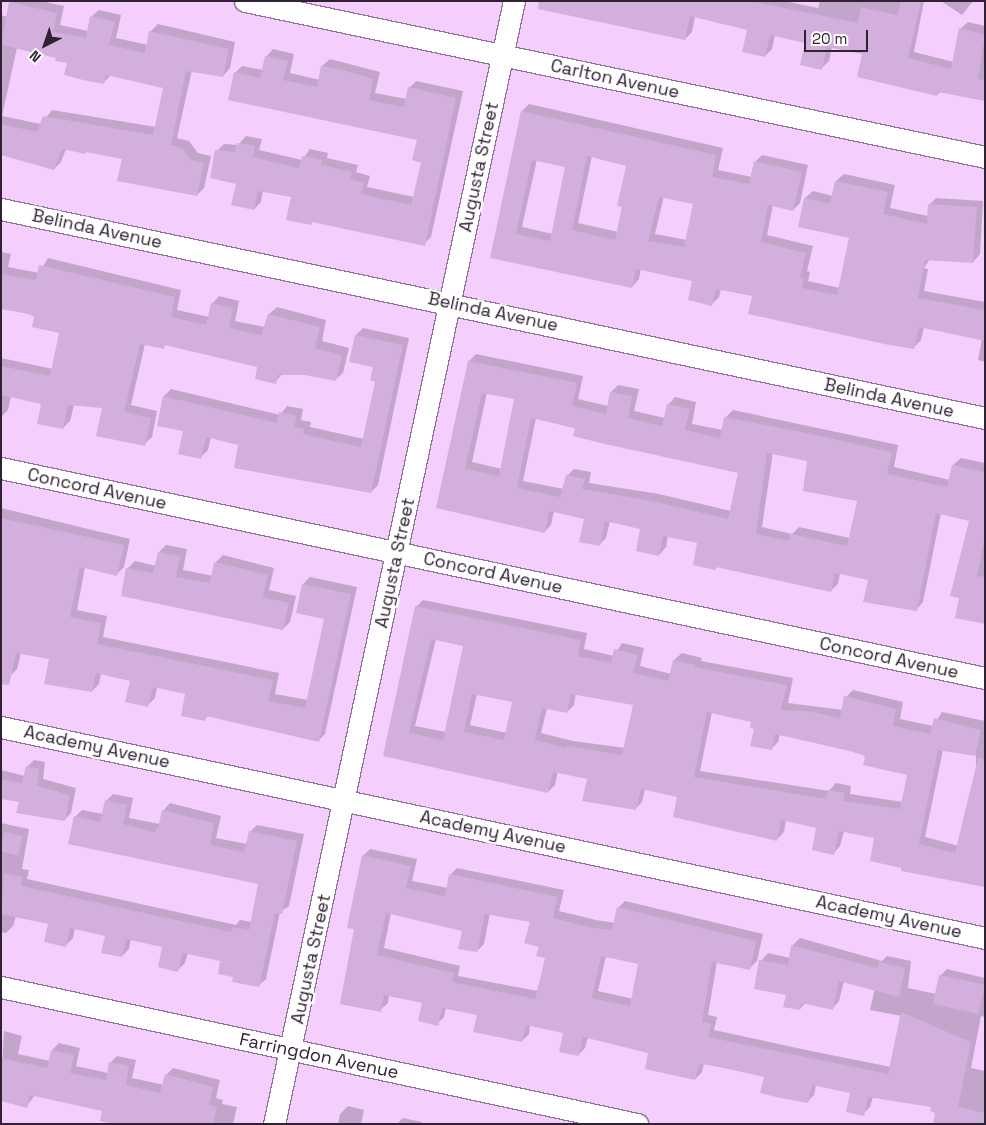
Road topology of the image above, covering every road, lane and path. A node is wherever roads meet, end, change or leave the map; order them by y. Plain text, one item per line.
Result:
1 (245, 1) edge
2 (514, 1) edge
3 (503, 56) junction
4 (985, 157) edge
5 (1, 209) edge
6 (450, 303) junction
7 (985, 418) edge
8 (1, 468) edge
9 (397, 553) junction
10 (985, 678) edge
11 (1, 727) edge
12 (345, 800) junction
13 (985, 938) edge
14 (1, 986) edge
15 (291, 1050) junction
16 (274, 1124) edge
17 (637, 1124) edge

1 - 3 street, Carlton Avenue
2 - 3 street, Augusta Street
3 - 4 street, Carlton Avenue
3 - 6 street, Augusta Street
5 - 6 street, Belinda Avenue
6 - 7 street, Belinda Avenue
6 - 9 street, Augusta Street
8 - 9 street, Concord Avenue
9 - 10 street, Concord Avenue
9 - 12 street, Augusta Street
11 - 12 street, Academy Avenue
12 - 13 street, Academy Avenue
12 - 15 street, Augusta Street
14 - 15 street, Farringdon Avenue
15 - 16 street, Augusta Street
15 - 17 street, Farringdon Avenue

